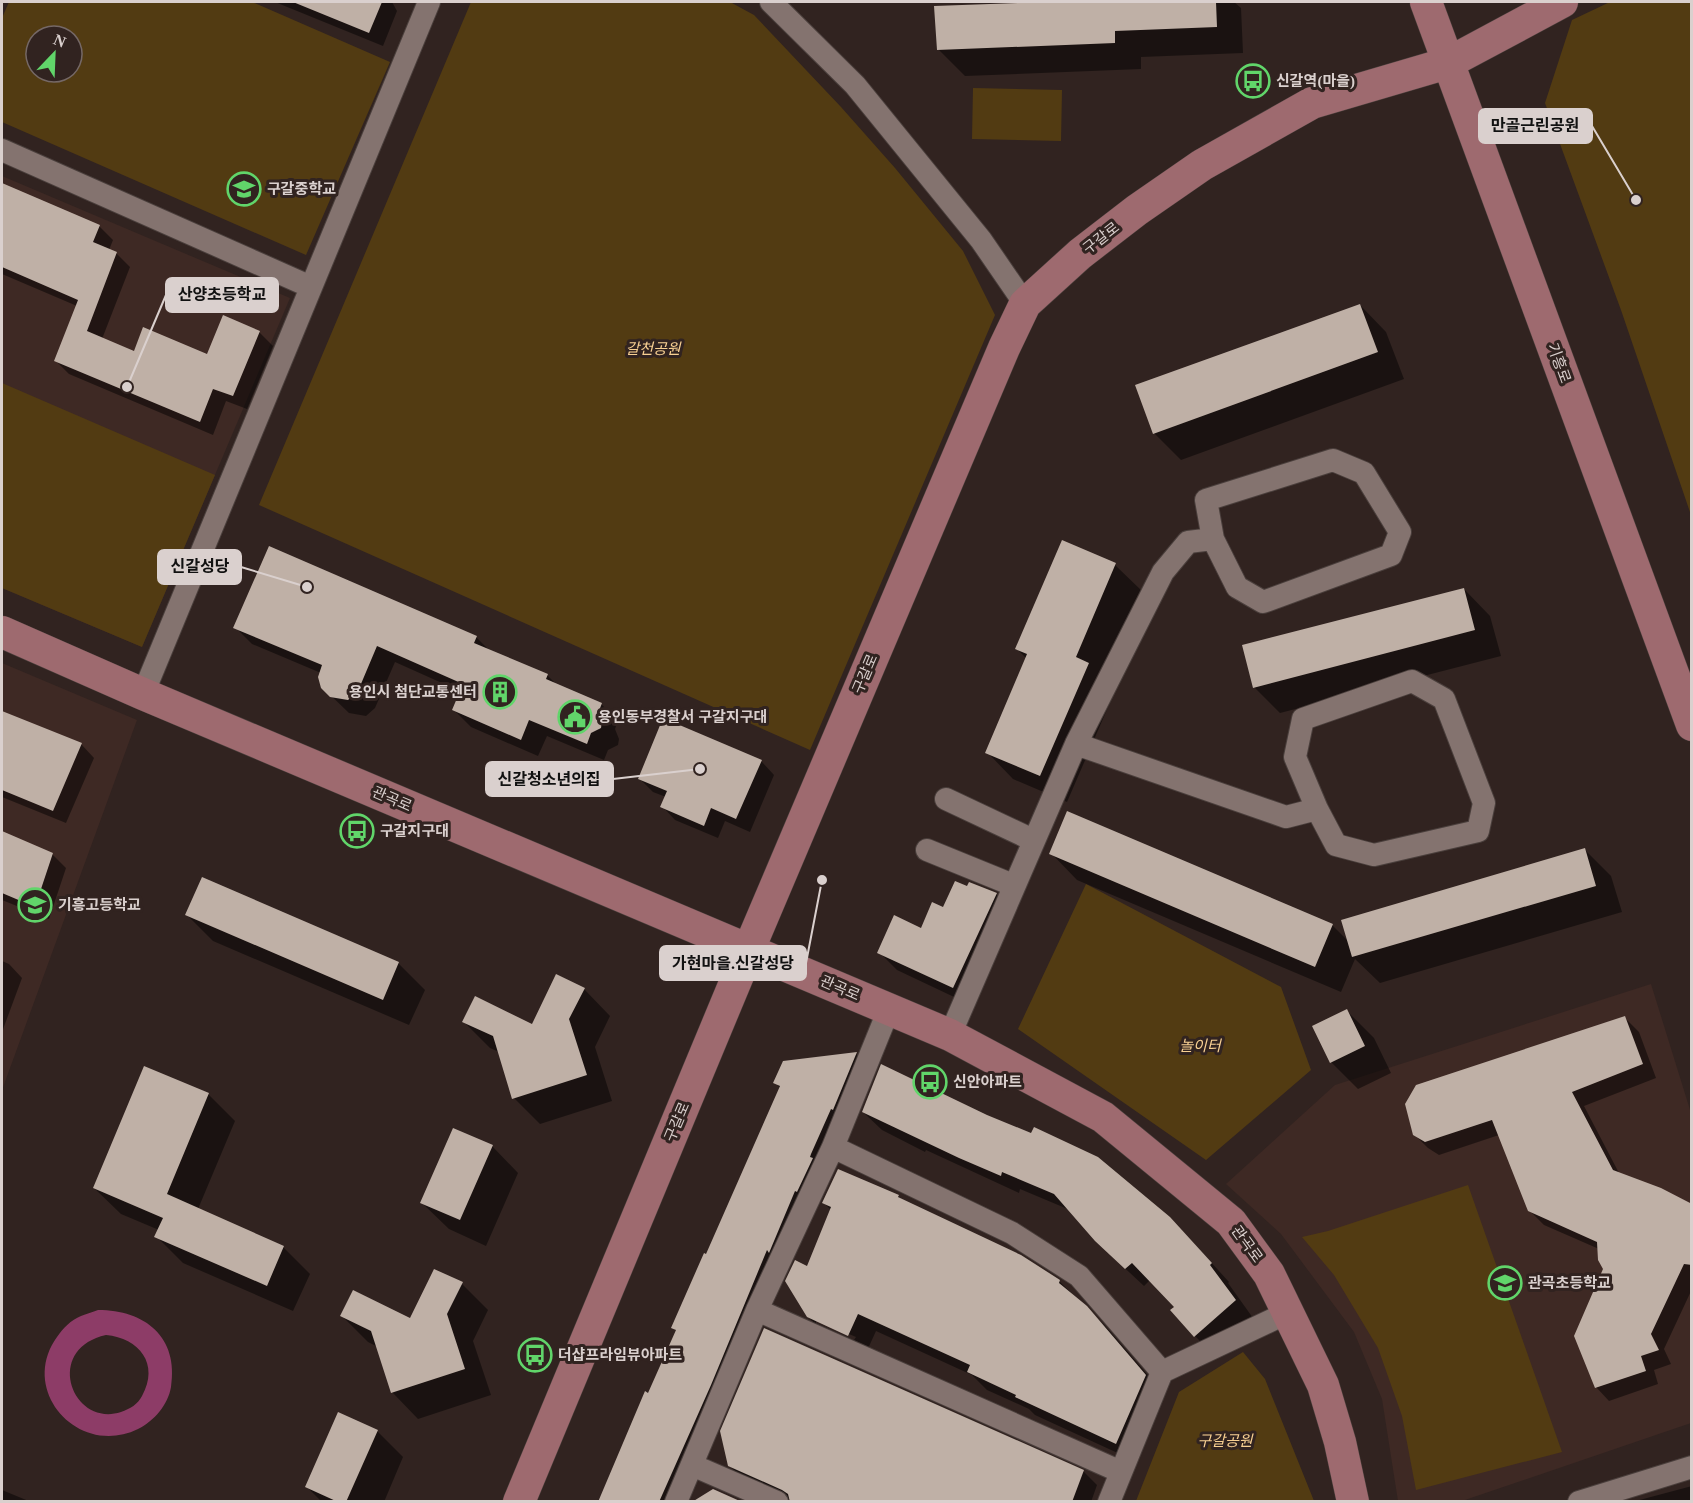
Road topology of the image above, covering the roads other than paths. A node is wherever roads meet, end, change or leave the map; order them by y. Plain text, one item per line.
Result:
1 (429, 2) edge
2 (771, 2) edge
3 (1426, 2) edge
4 (1562, 2) edge
5 (1448, 63) junction
6 (2, 150) edge
7 (311, 287) junction
8 (1025, 304) junction
9 (1213, 539) junction
10 (2, 632) edge
11 (143, 694) junction
12 (1692, 725) edge
13 (1076, 744) junction
14 (946, 799) dead end
15 (1317, 808) junction
16 (1033, 840) junction
17 (927, 850) dead end
18 (1013, 885) junction
19 (749, 949) junction
20 (889, 1009) junction
21 (950, 1035) junction
22 (833, 1147) junction
23 (757, 1310) junction
24 (1288, 1312) junction
25 (1162, 1372) junction
26 (692, 1465) junction
27 (1692, 1467) edge
28 (1121, 1472) junction
29 (519, 1502) edge
30 (676, 1502) edge
31 (777, 1502) edge
32 (1109, 1502) edge
33 (1353, 1502) edge
34 (1579, 1502) edge

1 - 7 street
2 - 8 street
3 - 5 street, 기흥로
4 - 5 street, 구갈로
5 - 8 street, 구갈로
5 - 12 street, 기흥로
6 - 7 street
7 - 11 street
8 - 19 street, 구갈로
9 - 9 street
9 - 13 street
10 - 11 street, 관곡로
11 - 19 street, 관곡로
13 - 15 street
13 - 16 street
14 - 16 street
15 - 15 street
16 - 18 street
17 - 18 street
18 - 21 street
19 - 20 street, 관곡로
19 - 29 street, 구갈로
20 - 21 street, 관곡로
20 - 22 street
21 - 24 street, 관곡로
22 - 23 street
22 - 25 street
23 - 26 street
23 - 28 street
24 - 25 street
24 - 33 street, 관곡로
25 - 28 street
26 - 30 street
26 - 31 street
27 - 34 street
28 - 32 street

